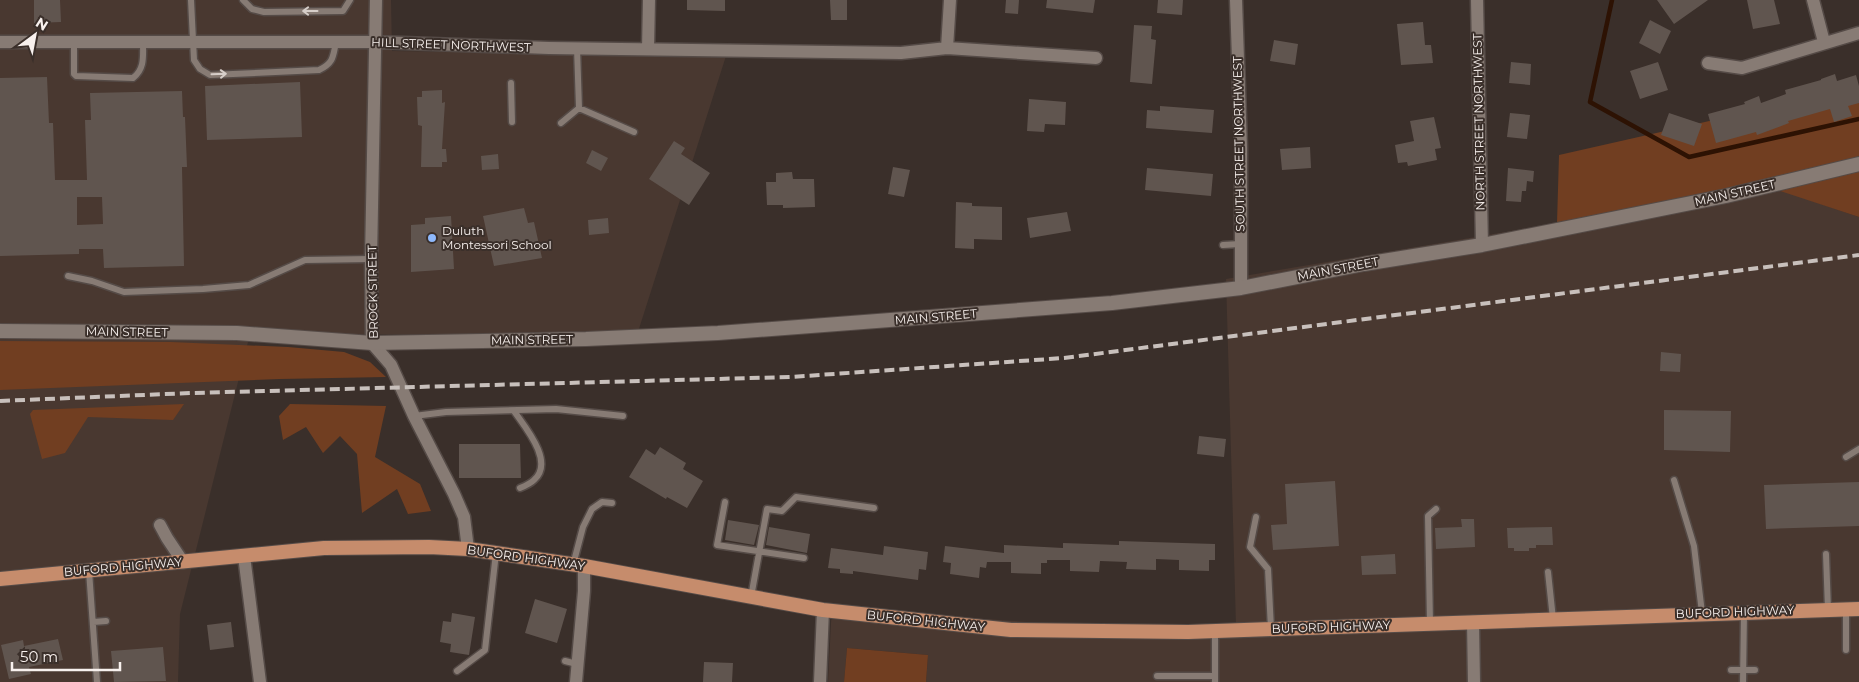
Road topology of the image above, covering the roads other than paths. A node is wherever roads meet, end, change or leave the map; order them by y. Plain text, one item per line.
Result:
1 (191, 0) edge
2 (243, 0) edge
3 (350, 0) edge
4 (376, 0) edge
5 (649, 0) edge
6 (950, 0) edge
7 (1236, 0) edge
8 (1477, 0) edge
9 (1813, 0) edge
10 (1859, 33) edge
11 (0, 42) edge
12 (143, 42) junction
13 (192, 42) junction
14 (336, 42) junction
15 (374, 42) junction
16 (1824, 42) junction
17 (74, 43) junction
18 (577, 48) junction
19 (947, 48) junction
20 (648, 49) junction
21 (1096, 58) dead end
22 (1708, 64) dead end
23 (511, 83) dead end
24 (579, 108) junction
25 (512, 122) dead end
26 (561, 123) dead end
27 (634, 132) dead end
28 (1859, 164) edge
29 (1240, 244) junction
30 (1223, 245) dead end
31 (1482, 245) junction
32 (372, 259) junction
33 (68, 276) dead end
34 (1241, 288) junction
35 (0, 331) edge
36 (372, 343) junction
37 (514, 411) junction
38 (414, 416) junction
39 (623, 416) dead end
40 (1859, 449) edge
41 (1846, 457) dead end
42 (1674, 480) dead end
43 (520, 488) dead end
44 (612, 502) dead end
45 (725, 502) dead end
46 (874, 508) dead end
47 (1436, 509) dead end
48 (1256, 517) dead end
49 (160, 525) dead end
50 (468, 549) junction
51 (759, 552) junction
52 (496, 553) junction
53 (1826, 554) dead end
54 (244, 556) junction
55 (804, 558) dead end
56 (183, 562) junction
57 (579, 566) junction
58 (89, 571) junction
59 (1548, 572) dead end
60 (0, 578) edge
61 (751, 597) junction
62 (1853, 609) edge
63 (823, 610) junction
64 (1828, 610) junction
65 (1744, 612) junction
66 (1702, 613) junction
67 (1552, 619) junction
68 (92, 622) junction
69 (106, 622) dead end
70 (1472, 622) junction
71 (1430, 624) junction
72 (1271, 629) junction
73 (1215, 631) junction
74 (1846, 650) dead end
75 (1731, 670) dead end
76 (1744, 670) junction
77 (1755, 670) dead end
78 (456, 671) dead end
79 (1157, 676) dead end
80 (1215, 679) edge
81 (97, 682) edge
82 (260, 682) edge
83 (576, 682) edge
84 (820, 682) edge
85 (1474, 682) edge
86 (1743, 682) edge

1 - 13 lane
3 -> 2 lane
4 - 15 street, BROCK STREET
5 - 20 street
6 - 19 street
7 - 29 street, SOUTH STREET NORTHWEST
8 - 31 street, NORTH STREET NORTHWEST
9 - 16 street
10 - 16 street
11 - 17 street, HILL STREET NORTHWEST
12 - 13 street, HILL STREET NORTHWEST
12 - 17 street, HILL STREET NORTHWEST
12 - 17 lane
13 - 14 street, HILL STREET NORTHWEST
13 -> 14 lane
14 - 15 street, HILL STREET NORTHWEST
15 - 18 street, HILL STREET NORTHWEST
15 - 32 street, BROCK STREET
16 - 22 street
18 - 20 street, HILL STREET NORTHWEST
18 - 24 lane
19 - 20 street, HILL STREET NORTHWEST
19 - 21 street
23 - 25 lane
24 - 26 lane
24 - 27 lane
28 - 31 street, MAIN STREET
29 - 30 lane
29 - 34 street, SOUTH STREET NORTHWEST
31 - 34 street, MAIN STREET
32 - 33 lane
32 - 36 street, BROCK STREET
34 - 36 street, MAIN STREET
35 - 36 street, MAIN STREET
36 - 38 street, BROCK STREET
37 - 38 lane
37 - 39 lane
37 - 43 lane
38 - 50 street, BROCK STREET
40 - 41 lane
42 - 66 lane
44 - 57 lane
45 - 51 lane
46 - 51 lane
47 - 71 lane
48 - 72 lane
49 - 56 street
50 - 52 main road, BUFORD HIGHWAY
50 - 54 main road, BUFORD HIGHWAY
51 - 55 lane
51 - 61 lane
52 - 57 main road, BUFORD HIGHWAY
52 - 78 lane
53 - 64 lane
54 - 56 main road, BUFORD HIGHWAY
54 - 82 street
56 - 58 main road, BUFORD HIGHWAY
57 - 61 main road, BUFORD HIGHWAY
57 - 83 street
58 - 60 main road, BUFORD HIGHWAY
58 - 68 lane
59 - 67 lane
61 - 63 main road, BUFORD HIGHWAY
62 - 64 main road, BUFORD HIGHWAY
62 - 74 lane
63 - 73 main road, BUFORD HIGHWAY
63 - 84 street
64 - 65 main road, BUFORD HIGHWAY
65 - 66 main road, BUFORD HIGHWAY
65 - 76 lane
66 - 67 main road, BUFORD HIGHWAY
67 - 70 main road, BUFORD HIGHWAY
68 - 69 lane
68 - 81 lane
70 - 71 main road, BUFORD HIGHWAY
70 - 85 street
71 - 72 main road, BUFORD HIGHWAY
72 - 73 main road, BUFORD HIGHWAY
73 - 80 lane
75 - 76 lane
76 - 77 lane
76 - 86 lane
79 - 80 lane

